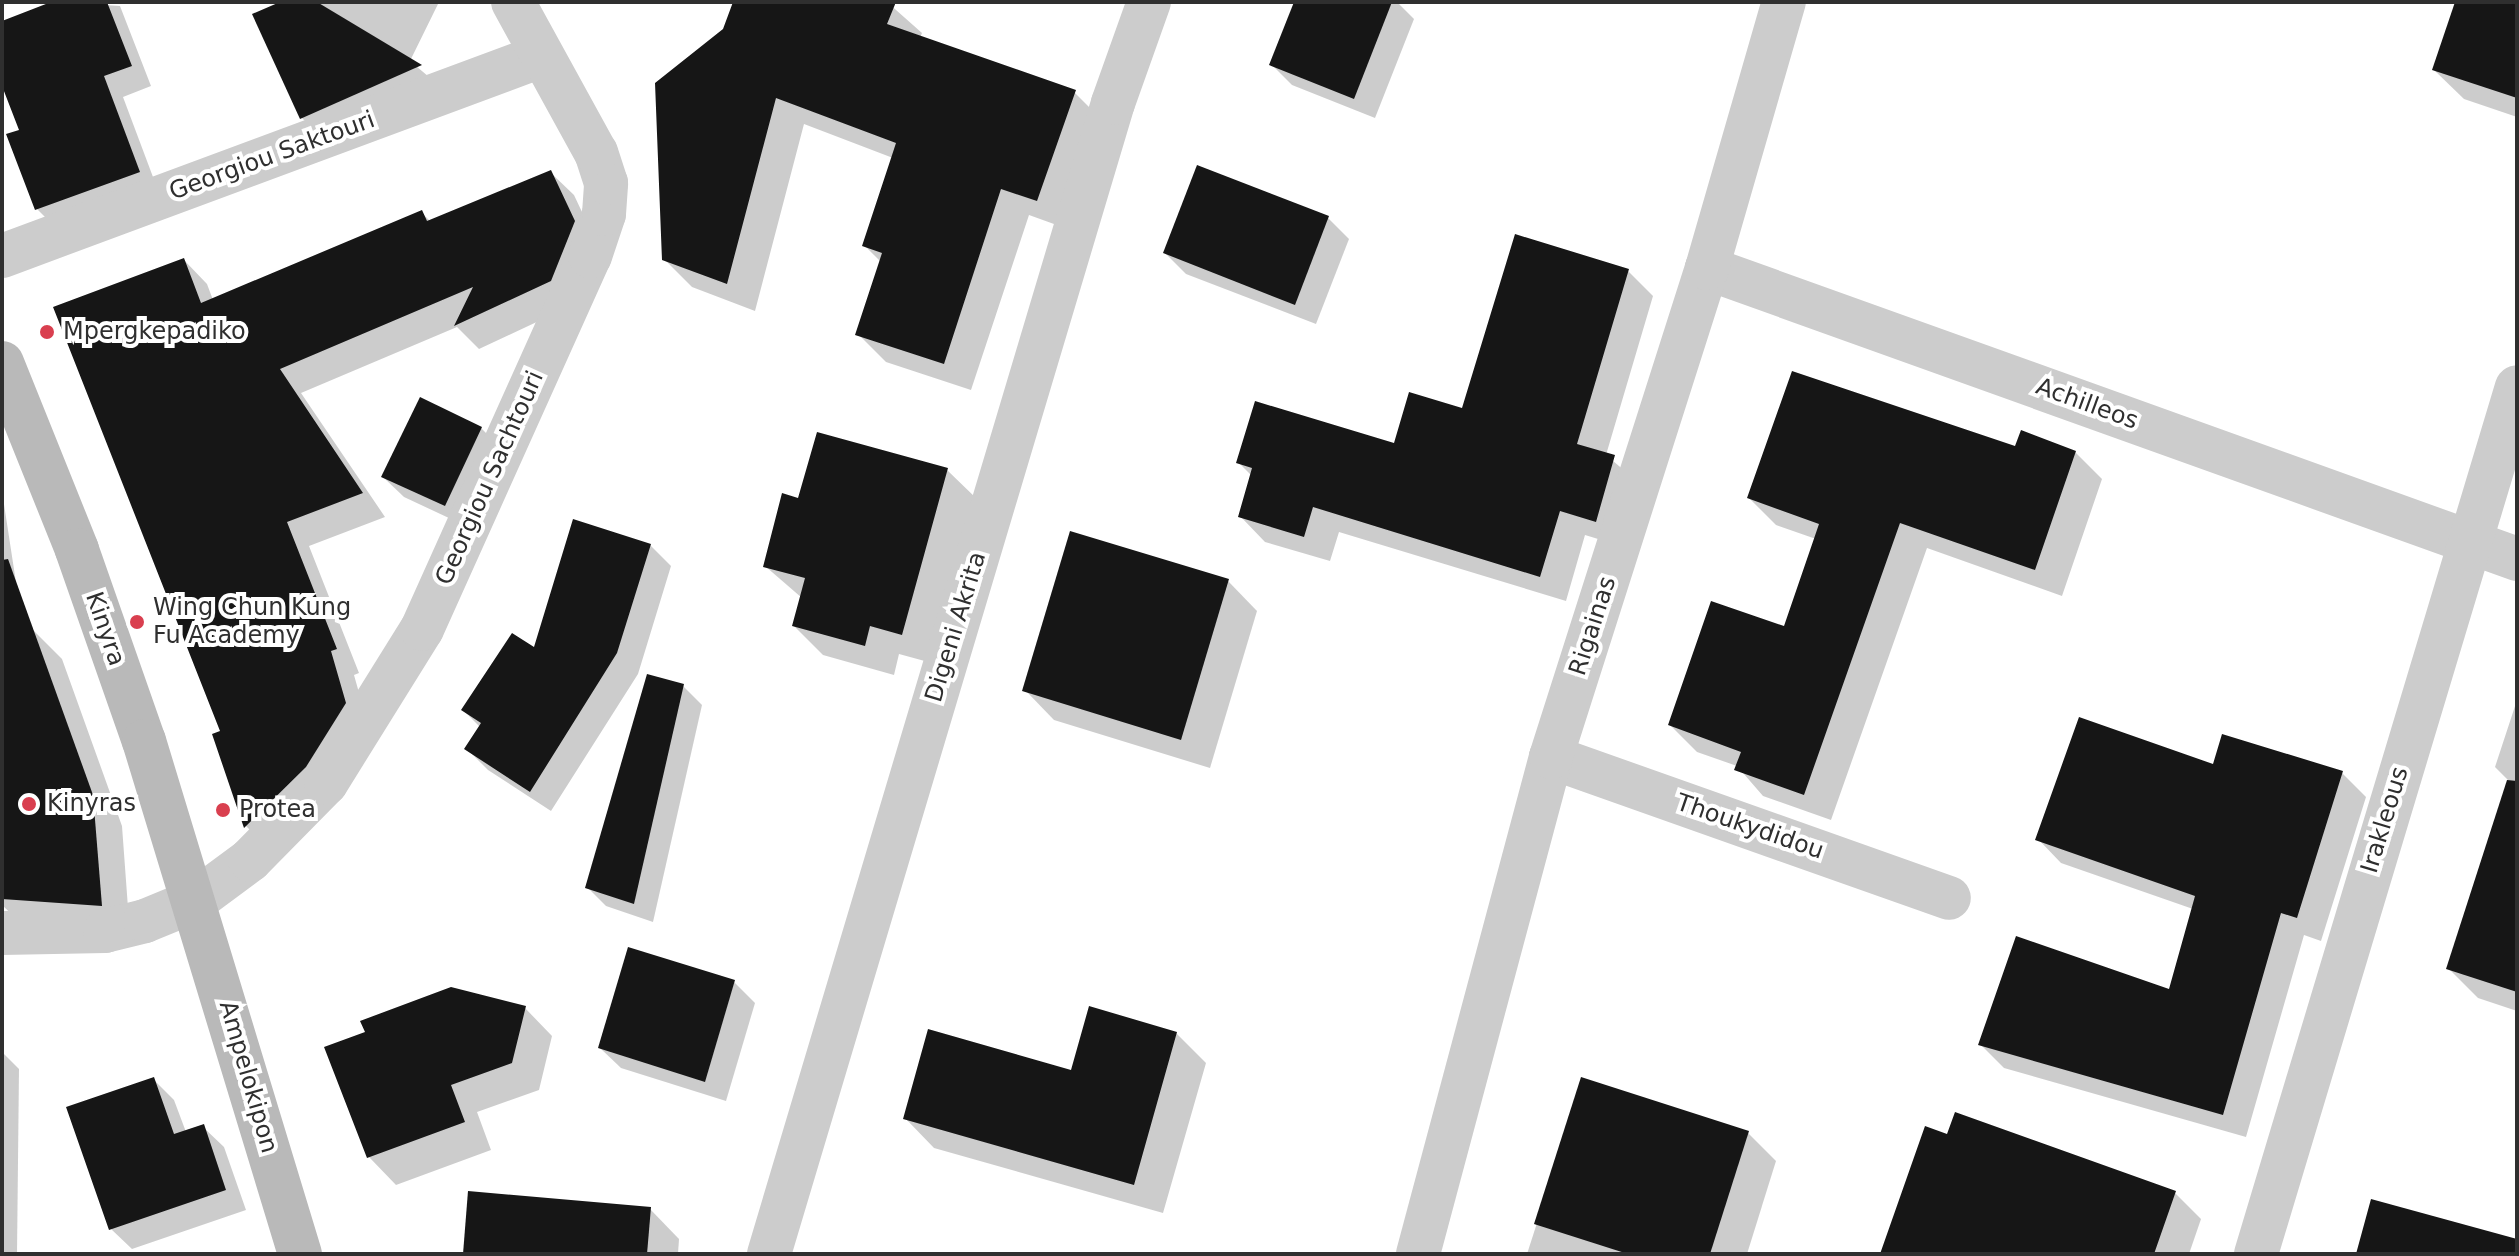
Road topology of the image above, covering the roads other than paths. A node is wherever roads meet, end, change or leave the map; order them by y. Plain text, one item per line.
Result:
1 (513, 2) edge
2 (1149, 2) edge
3 (1784, 2) edge
4 (541, 56) junction
5 (2, 256) edge
6 (1707, 268) junction
7 (4, 377) edge
8 (2517, 387) edge
9 (2468, 541) junction
10 (2517, 559) edge
11 (1551, 757) junction
12 (1949, 898) dead end
13 (196, 900) junction
14 (2, 933) edge
15 (300, 1254) edge
16 (769, 1254) edge
17 (1418, 1254) edge
18 (2256, 1254) edge

1 - 4 street, Georgiou Sachtouri
2 - 16 street, Digeni Akrita
3 - 6 street, Rigainas
4 - 5 street, Georgiou Saktouri
4 - 13 street, Georgiou Sachtouri
6 - 9 street, Achilleos
6 - 11 street, Rigainas
7 - 13 street, Kinyra
8 - 9 street, Irakleous
9 - 10 street, Achilleos
9 - 18 street, Irakleous
11 - 12 street, Thoukydidou
11 - 17 street, Rigainas
13 - 14 street
13 - 15 street, Ampelokipon

